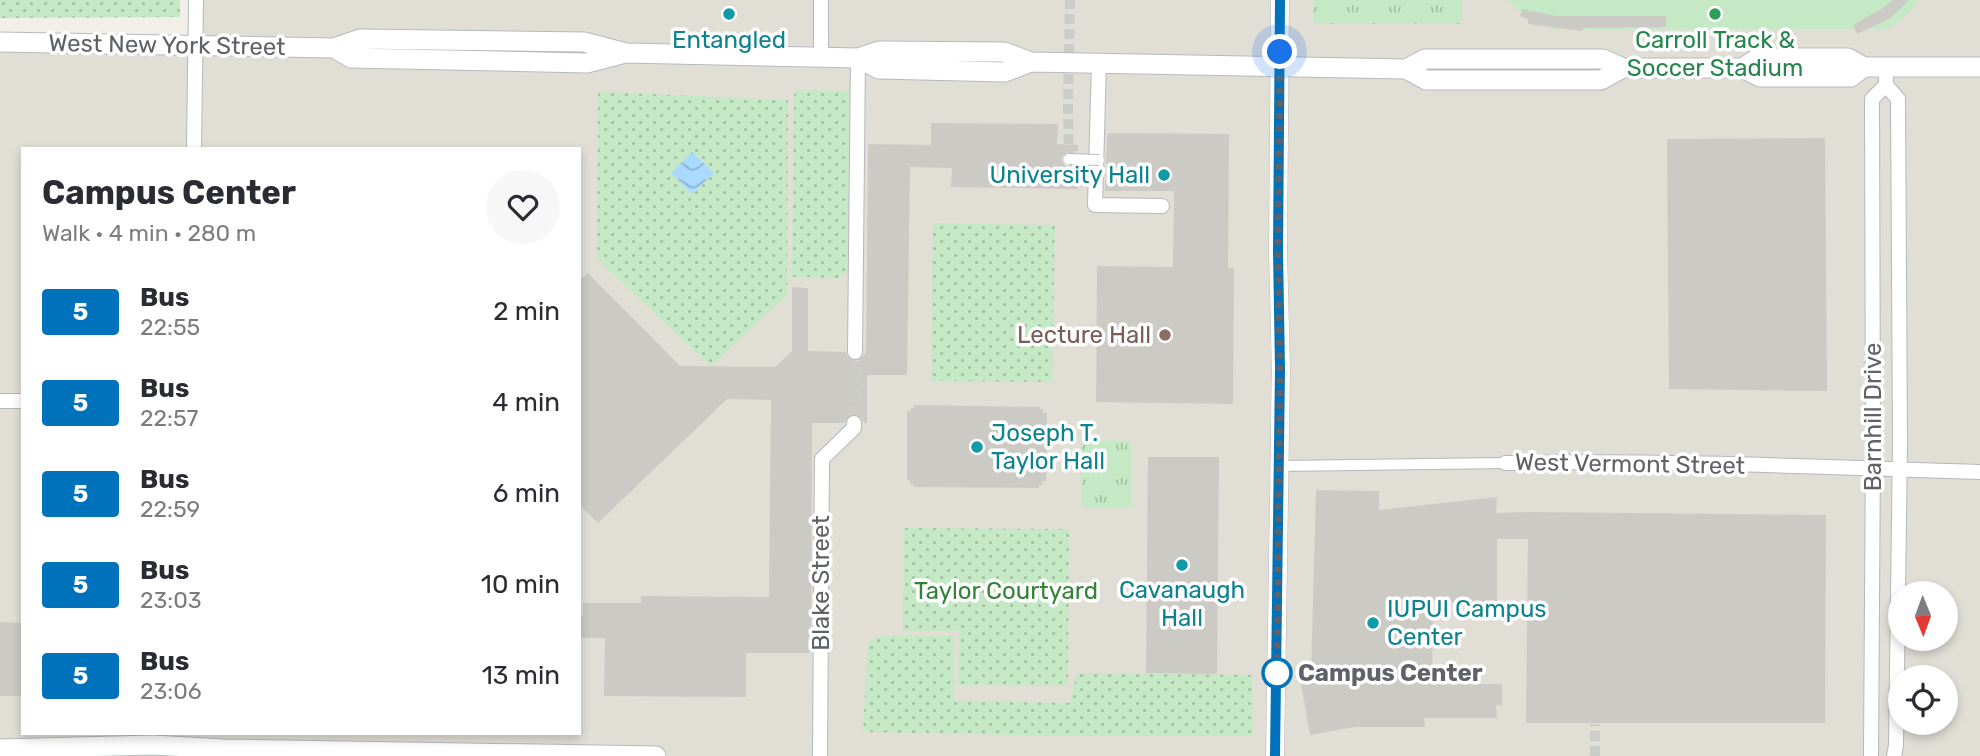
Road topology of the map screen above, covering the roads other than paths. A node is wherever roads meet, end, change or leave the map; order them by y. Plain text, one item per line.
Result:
1 (195, 0) edge
2 (821, 0) edge
3 (1280, 0) edge
4 (0, 42) edge
5 (195, 46) junction
6 (821, 57) junction
7 (858, 58) junction
8 (1099, 63) junction
9 (1280, 66) junction
10 (1980, 67) edge
11 (1886, 76) junction
12 (194, 147) edge
13 (1069, 159) dead end
14 (1099, 160) dead end
15 (1162, 206) dead end
16 (855, 352) tunnel mouth
17 (0, 401) edge
18 (21, 401) edge
19 (854, 423) tunnel mouth
20 (1505, 463) joint
21 (1279, 466) junction
22 (1873, 468) junction
23 (1900, 469) junction
24 (1980, 472) edge
25 (188, 745) edge
26 (0, 749) edge
27 (656, 756) edge
28 (820, 756) edge
29 (1275, 756) edge
30 (1871, 756) edge
31 (1894, 756) edge

1 - 5 street
2 - 6 street
3 - 9 street
4 - 5 main road, West New York Street
5 - 6 main road, West New York Street
5 - 12 street
6 - 7 main road, West New York Street
7 - 8 main road, West New York Street
7 - 16 street
8 - 9 main road, West New York Street
8 - 15 street
9 - 11 main road, West New York Street
9 - 21 street
10 - 11 main road, West New York Street
11 - 22 street, Barnhill Drive
11 - 23 street, Barnhill Drive
13 - 14 street, bridge
17 - 18 street
19 - 28 street, Blake Street
20 - 21 street, West Vermont Street
20 - 22 street, West Vermont Street
21 - 29 street
22 - 23 street, West Vermont Street
22 - 30 street, Barnhill Drive
23 - 24 street, West Vermont Street
23 - 31 street, Barnhill Drive
25 - 26 main road
25 - 27 main road

